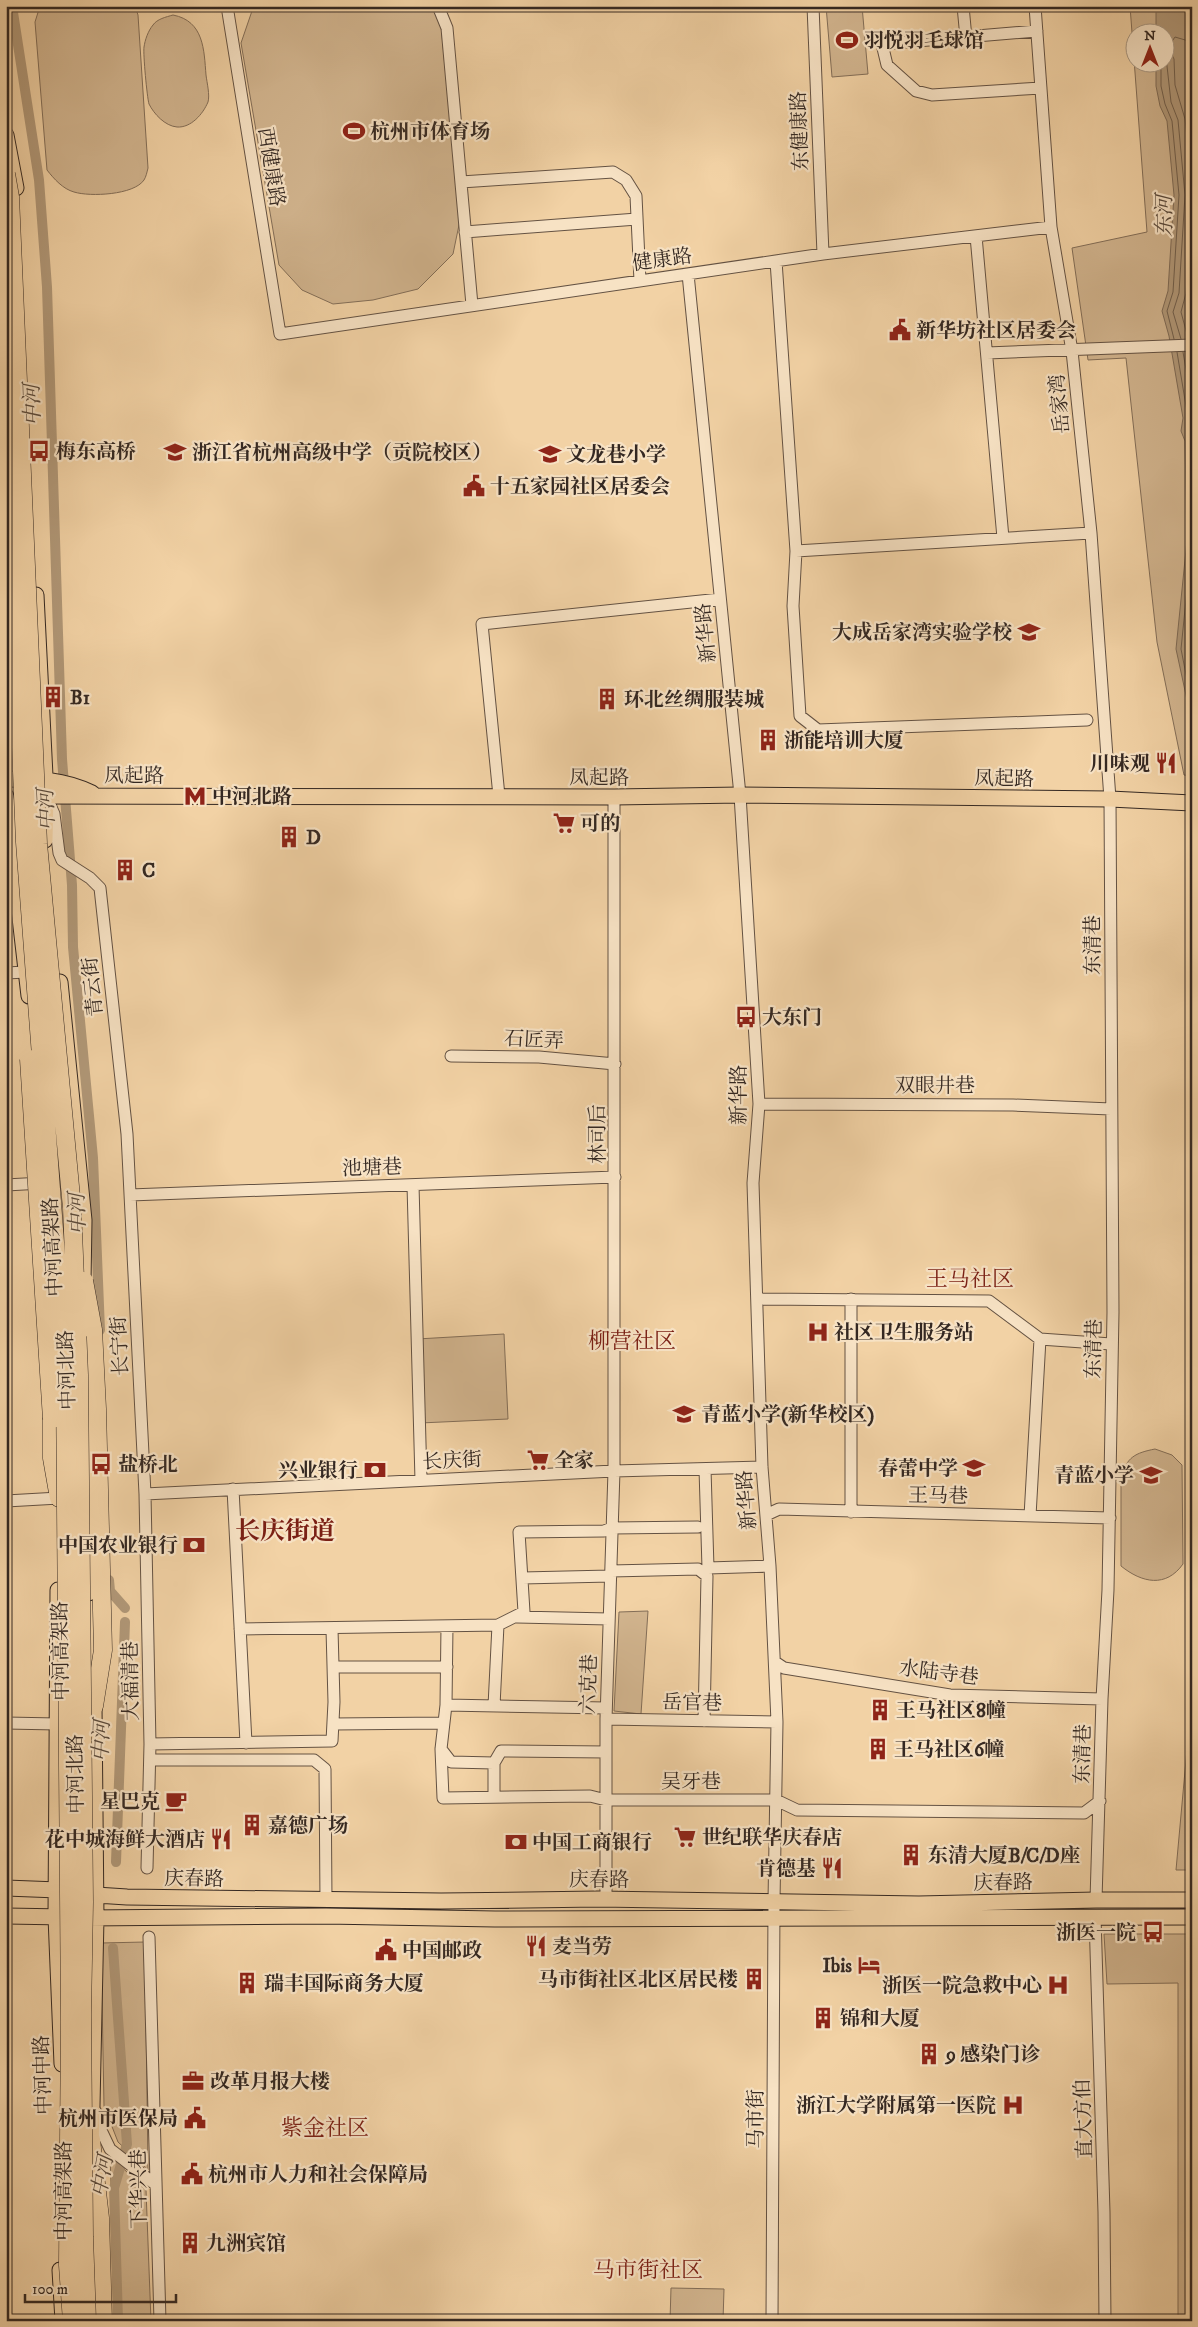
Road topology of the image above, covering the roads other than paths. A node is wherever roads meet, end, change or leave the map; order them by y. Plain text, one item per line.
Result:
1 (227, 6) edge
2 (438, 6) edge
3 (813, 6) edge
4 (963, 6) edge
5 (1035, 6) edge
6 (1037, 32) junction
7 (966, 38) junction
8 (1041, 88) junction
9 (6, 135) edge
10 (6, 174) edge
11 (461, 182) junction
12 (637, 219) junction
13 (1051, 227) junction
14 (465, 232) junction
15 (976, 236) junction
16 (824, 254) junction
17 (776, 261) junction
18 (688, 274) junction
19 (640, 281) junction
20 (472, 306) junction
21 (280, 334) joint
22 (1192, 346) edge
23 (1072, 351) junction
24 (987, 353) junction
25 (6, 396) edge
26 (1091, 533) junction
27 (1003, 538) junction
28 (796, 551) junction
29 (720, 599) junction
30 (1087, 720) dead end
31 (6, 778) edge
32 (58, 788) junction
33 (740, 795) junction
34 (499, 796) junction
35 (6, 797) edge
36 (614, 797) junction
37 (1110, 799) junction
38 (1192, 803) edge
39 (33, 941) junction
40 (26, 972) junction
41 (6, 973) edge
42 (451, 1056) dead end
43 (615, 1064) junction
44 (759, 1104) junction
45 (1111, 1109) junction
46 (616, 1177) junction
47 (43, 1183) junction
48 (6, 1185) edge
49 (413, 1185) junction
50 (130, 1195) junction
51 (72, 1208) junction
52 (757, 1299) junction
53 (851, 1299) junction
54 (1040, 1339) junction
55 (1111, 1344) junction
56 (762, 1467) junction
57 (705, 1469) junction
58 (614, 1471) junction
59 (421, 1480) junction
60 (233, 1489) junction
61 (145, 1494) junction
62 (59, 1498) junction
63 (6, 1501) edge
64 (851, 1512) junction
65 (766, 1514) junction
66 (1030, 1516) junction
67 (1110, 1518) junction
68 (698, 1527) dead end
69 (612, 1528) junction
70 (770, 1566) junction
71 (610, 1573) junction
72 (522, 1578) junction
73 (517, 1617) junction
74 (609, 1619) junction
75 (498, 1625) junction
76 (447, 1626) junction
77 (240, 1629) junction
78 (332, 1629) junction
79 (774, 1662) junction
80 (333, 1667) junction
81 (447, 1667) junction
82 (1102, 1699) junction
83 (446, 1705) junction
84 (94, 1706) junction
85 (494, 1706) junction
86 (606, 1713) junction
87 (704, 1721) junction
88 (777, 1722) junction
89 (6, 1723) edge
90 (57, 1724) junction
91 (333, 1724) junction
92 (444, 1724) junction
93 (246, 1743) junction
94 (150, 1744) junction
95 (441, 1750) junction
96 (606, 1752) junction
97 (150, 1760) junction
98 (494, 1763) junction
99 (494, 1797) junction
100 (606, 1800) junction
101 (776, 1800) junction
102 (1100, 1801) junction
103 (147, 1868) dead end
104 (6, 1888) edge
105 (58, 1890) junction
106 (96, 1895) junction
107 (606, 1899) junction
108 (326, 1900) junction
109 (1096, 1900) junction
110 (1192, 1900) edge
111 (774, 1901) junction
112 (6, 1916) edge
113 (56, 1917) junction
114 (774, 1917) junction
115 (1096, 1917) junction
116 (1192, 1917) edge
117 (96, 1918) junction
118 (150, 1937) dead end
119 (94, 2104) junction
120 (92, 2140) junction
121 (156, 2185) junction
122 (63, 2321) edge
123 (72, 2321) edge
124 (87, 2321) edge
125 (95, 2321) edge
126 (103, 2321) edge
127 (160, 2321) edge
128 (772, 2321) edge
129 (1105, 2321) edge

1 - 21 street, 西健康路
2 - 11 street
3 - 16 street, 东健康路
4 - 7 street
5 - 6 street, 岳家湾
6 - 7 street
6 - 8 street, 岳家湾
7 - 8 street
8 - 13 street, 岳家湾
9 - 32 main road, 中河北路
10 - 51 highway, 中河高架路, bridge
11 - 12 street
11 - 14 street
12 - 14 street
12 - 19 street
13 - 15 street, 健康路
13 - 23 street, 岳家湾
14 - 20 street
15 - 16 street, 健康路
15 - 24 street
16 - 17 street, 健康路
17 - 18 street, 健康路
17 - 28 street
18 - 19 street, 健康路
18 - 29 street, 新华路
19 - 20 street, 健康路
20 - 21 street, 健康路
22 - 23 street
23 - 24 street
23 - 26 street, 岳家湾
24 - 27 street
25 - 39 highway, 中河高架路, bridge
26 - 27 street
26 - 37 street, 岳家湾
27 - 28 street
28 - 30 street
29 - 33 street, 新华路
29 - 34 street
31 - 32 main road
32 - 34 main road, 凤起路
32 - 35 main road, 凤起路
32 - 50 street, 青云街
32 - 84 main road, 中河北路
33 - 36 main road, 凤起路
33 - 37 main road, 凤起路
33 - 44 street, 新华路
34 - 36 main road, 凤起路
35 - 40 main road, 中河北路
36 - 43 street, 林司后
37 - 38 main road, 凤起路
37 - 45 street, 东清巷
39 - 62 highway, bridge
39 - 123 highway, 中河高架路, bridge
40 - 41 street
40 - 47 main road, 中河北路
42 - 43 street, 石匠弄
43 - 46 street, 林司后
44 - 45 street, 双眼井巷
44 - 52 street, 新华路
45 - 55 street, 东清巷
46 - 49 street, 池塘巷
46 - 58 street, 林司后
47 - 48 street
47 - 62 main road, 中河北路
49 - 50 street, 池塘巷
49 - 59 street
50 - 61 street, 长宁街
51 - 84 highway, bridge
51 - 124 highway, 中河高架路, bridge
52 - 53 street
52 - 56 street, 新华路
53 - 54 street
53 - 64 street
54 - 55 street
54 - 66 street
55 - 67 street, 东清巷
56 - 57 street, 长庆街
56 - 65 street, 新华路
57 - 58 street, 长庆街
57 - 70 street
58 - 59 street, 长庆街
58 - 69 street, 六克巷
59 - 60 street, 长庆街
60 - 61 street, 长庆街
60 - 77 street
61 - 94 street, 大福清巷
62 - 63 street
62 - 90 main road, 中河北路
64 - 65 street, 王马巷
64 - 66 street, 王马巷
65 - 70 street, 新华路
66 - 67 street, 王马巷
67 - 82 street, 东清巷
68 - 69 street
69 - 71 street, 六克巷
69 - 72 street
70 - 79 street, 新华路
71 - 72 street
71 - 74 street, 六克巷
71 - 87 street
72 - 73 street
73 - 74 street
73 - 75 street
74 - 86 street, 六克巷
75 - 76 street
75 - 85 street
76 - 78 street
76 - 81 street
77 - 78 street
77 - 93 street
78 - 80 street
79 - 82 street, 水陆寺巷
79 - 88 street, 新华路
80 - 81 street
80 - 91 street
81 - 83 street
82 - 102 street, 东清巷
83 - 85 street, 岳官巷
83 - 92 street
84 - 106 main road, 中河北路
85 - 86 street, 岳官巷
86 - 87 street, 岳官巷
86 - 96 street, 六克巷
87 - 88 street, 岳官巷
88 - 101 street, 新华路
89 - 90 street
90 - 105 main road, 中河北路
91 - 92 street
91 - 93 street
92 - 95 street
93 - 94 street
94 - 97 street, 大福清巷
95 - 98 street
95 - 99 street, 吴牙巷
96 - 98 street
96 - 100 street, 六克巷
97 - 103 street, 大福清巷
97 - 108 street
98 - 99 street
99 - 100 street, 吴牙巷
100 - 101 street, 吴牙巷
100 - 107 street, 六克巷
101 - 102 street
101 - 111 street, 新华路
102 - 109 street, 东清巷
104 - 105 main road, 庆春路
105 - 106 main road, 庆春路
105 - 113 main road, 中河北路
106 - 108 main road, 庆春路
106 - 117 main road, 中河北路
107 - 108 main road, 庆春路
107 - 111 main road, 庆春路
109 - 110 main road, 庆春路
109 - 111 main road, 庆春路
111 - 114 street, 新华路
112 - 113 main road, 庆春路
113 - 117 main road, 庆春路
113 - 122 main road, 中河中路
114 - 115 main road, 庆春路
114 - 117 main road, 庆春路
114 - 128 street, 马市街
115 - 116 main road, 庆春路
115 - 129 street, 直大方伯
117 - 119 main road
118 - 121 street, 下华兴巷
119 - 120 main road
119 - 121 street
120 - 125 main road
120 - 126 highway
121 - 127 street, 下华兴巷

